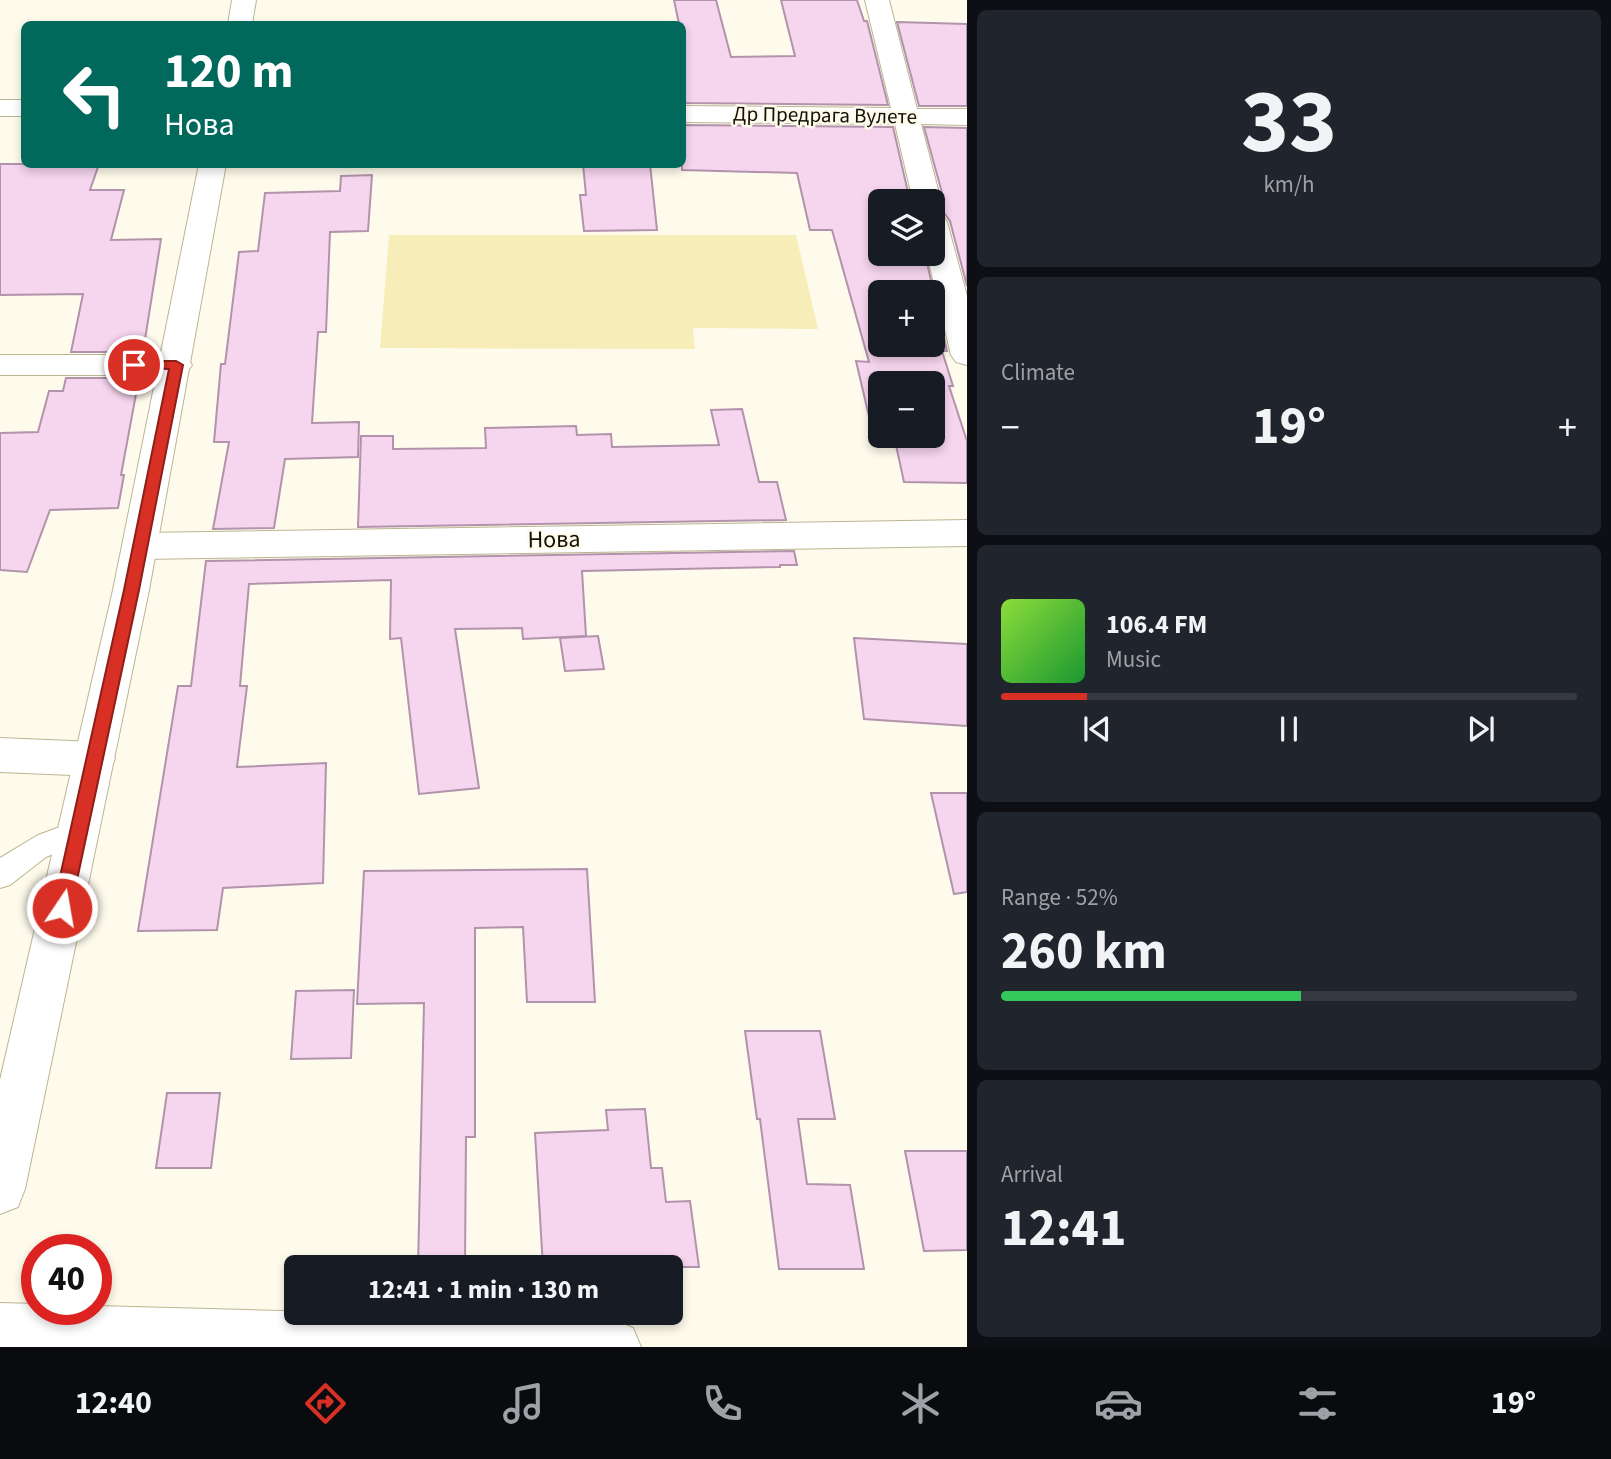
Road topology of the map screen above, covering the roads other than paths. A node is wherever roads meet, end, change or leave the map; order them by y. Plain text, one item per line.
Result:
1 (244, 0) edge
2 (877, 0) edge
3 (240, 21) edge
4 (0, 107) edge
5 (21, 108) edge
6 (686, 114) edge
7 (906, 116) junction
8 (967, 117) edge
9 (213, 168) edge
10 (925, 189) edge
11 (944, 266) edge
12 (967, 355) edge
13 (0, 365) edge
14 (176, 365) junction
15 (967, 533) edge
16 (140, 545) junction
17 (0, 755) edge
18 (95, 759) junction
19 (79, 831) junction
20 (0, 876) edge
21 (0, 1189) edge
22 (0, 1330) edge
23 (614, 1347) edge

1 - 3 street
2 - 7 street
4 - 5 street
6 - 7 street, Др Предрага Вулете
7 - 8 street, Др Предрага Вулете
7 - 10 street
9 - 14 street
11 - 12 street
13 - 14 street
14 - 16 street
15 - 16 street, Нова
16 - 18 street
17 - 18 street
18 - 19 street
19 - 20 lane
19 - 21 street
22 - 23 street

